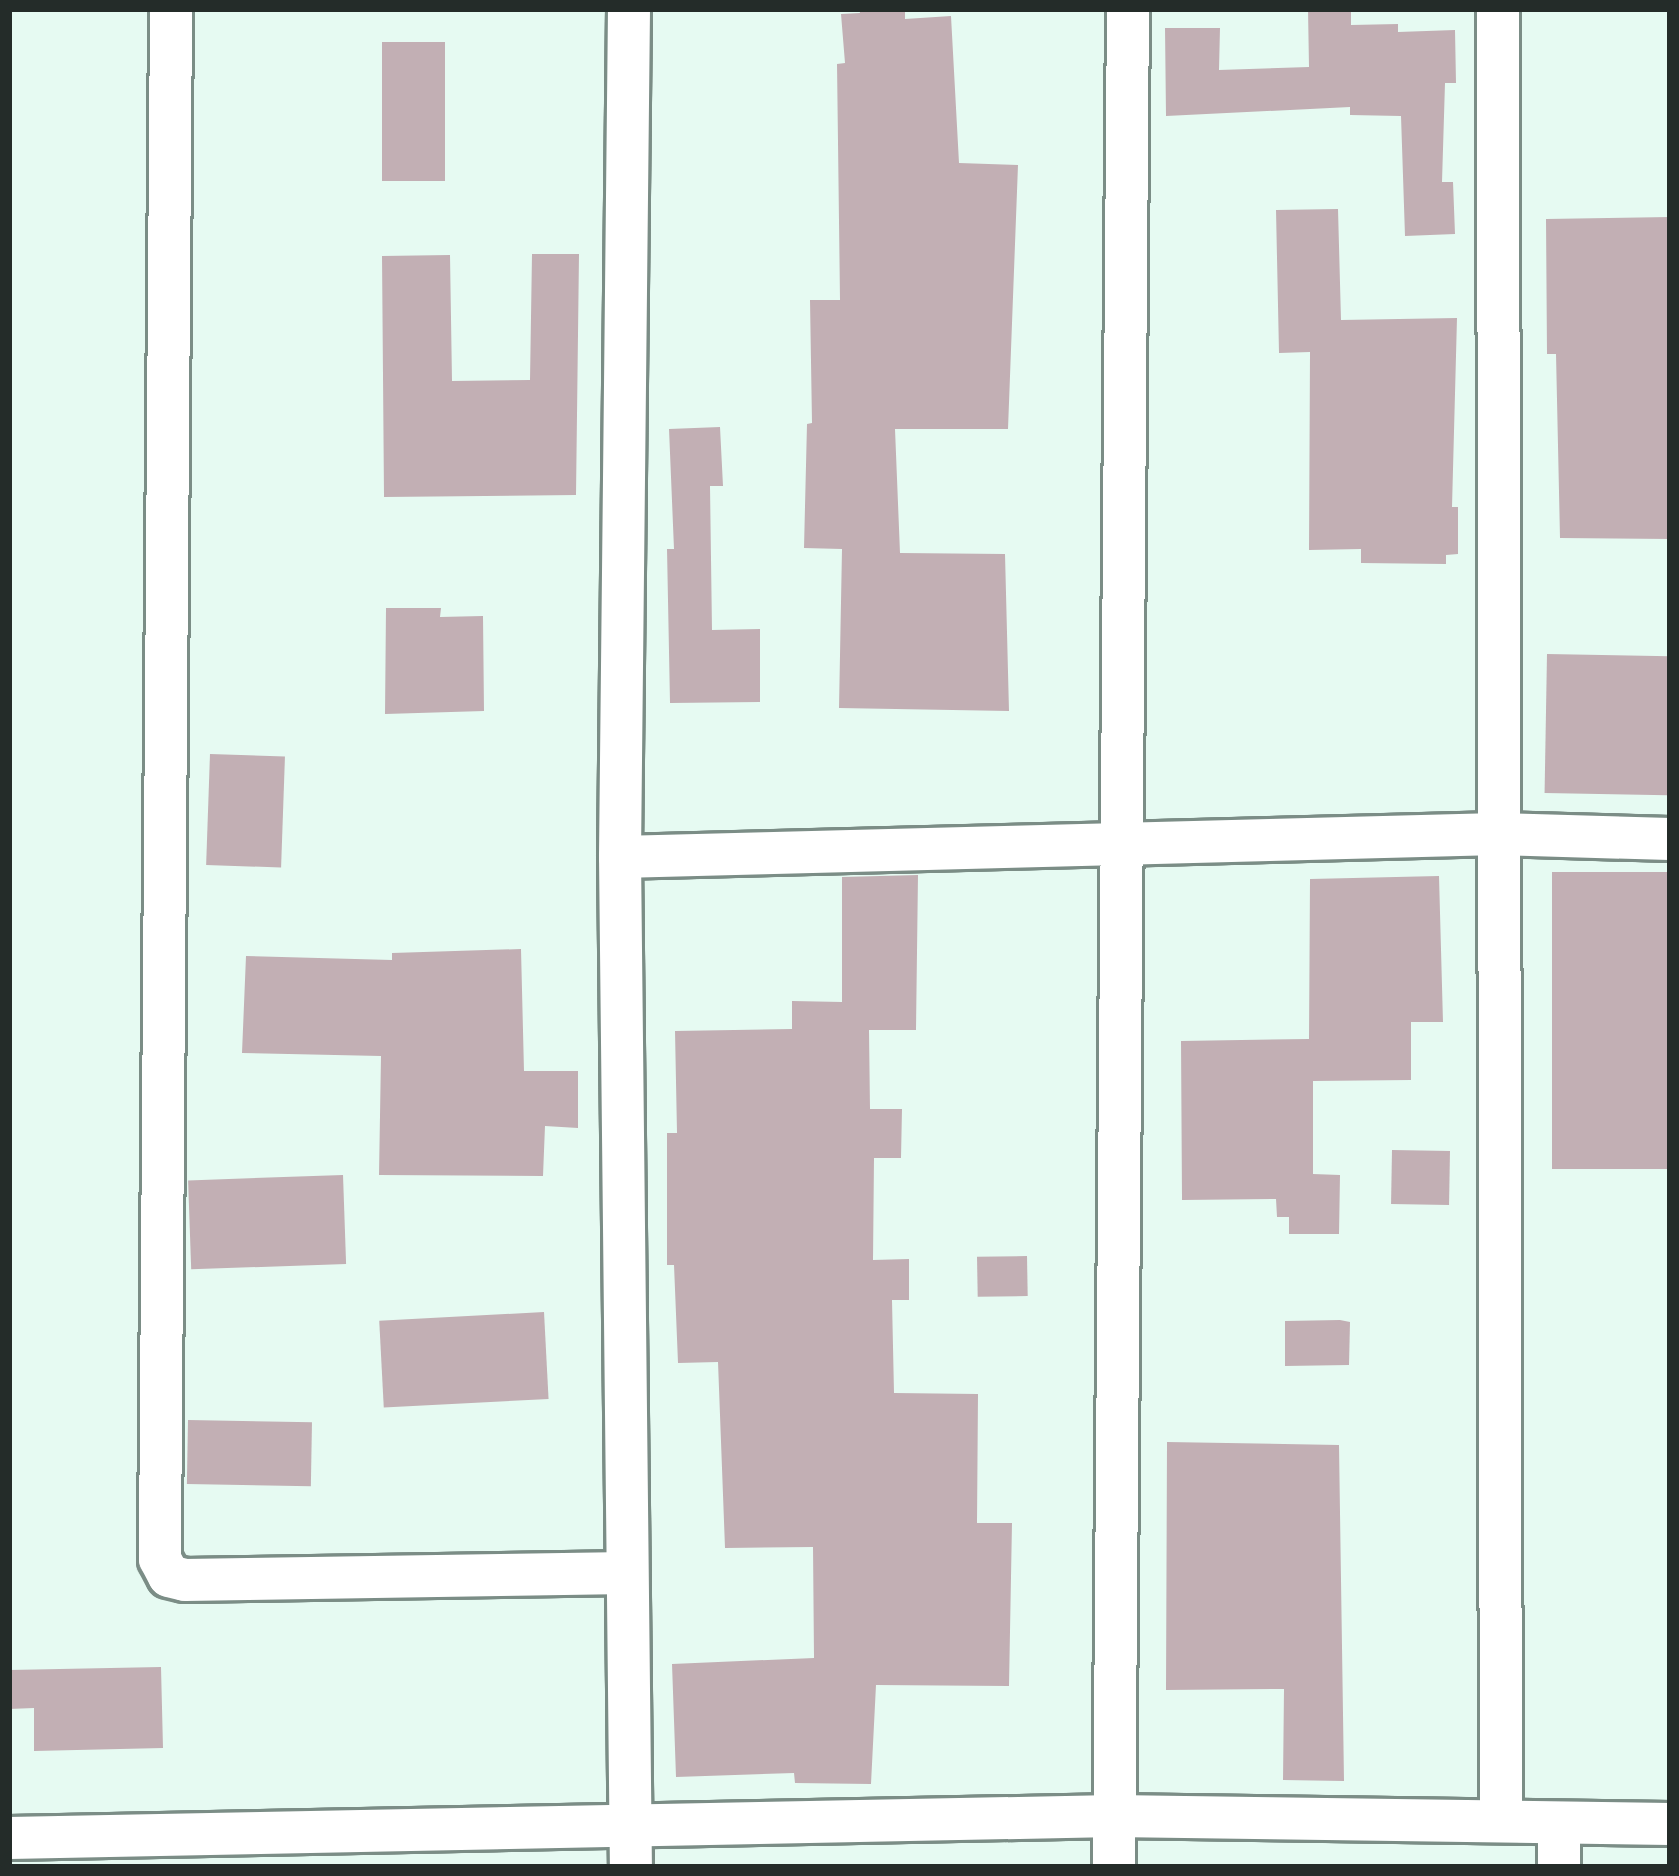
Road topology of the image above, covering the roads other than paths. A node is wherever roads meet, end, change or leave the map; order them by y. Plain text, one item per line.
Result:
1 (171, 9) edge
2 (629, 9) edge
3 (1127, 9) edge
4 (1498, 9) edge
5 (1498, 834) junction
6 (1670, 839) edge
7 (1120, 848) junction
8 (620, 857) junction
9 (627, 1573) junction
10 (1114, 1816) junction
11 (1501, 1822) junction
12 (1559, 1823) junction
13 (631, 1824) junction
14 (1670, 1824) edge
15 (9, 1838) edge
16 (164, 1852) edge
17 (631, 1867) edge
18 (1114, 1867) edge
19 (1559, 1867) edge

1 - 9 street
2 - 8 street
3 - 7 street
4 - 5 street
5 - 6 street
5 - 7 street
5 - 11 street
7 - 8 street
7 - 10 street
8 - 9 street
9 - 13 street
10 - 11 street
10 - 13 street
10 - 18 street
11 - 12 street
12 - 14 street
12 - 19 street
13 - 16 street
13 - 17 street
15 - 16 street

